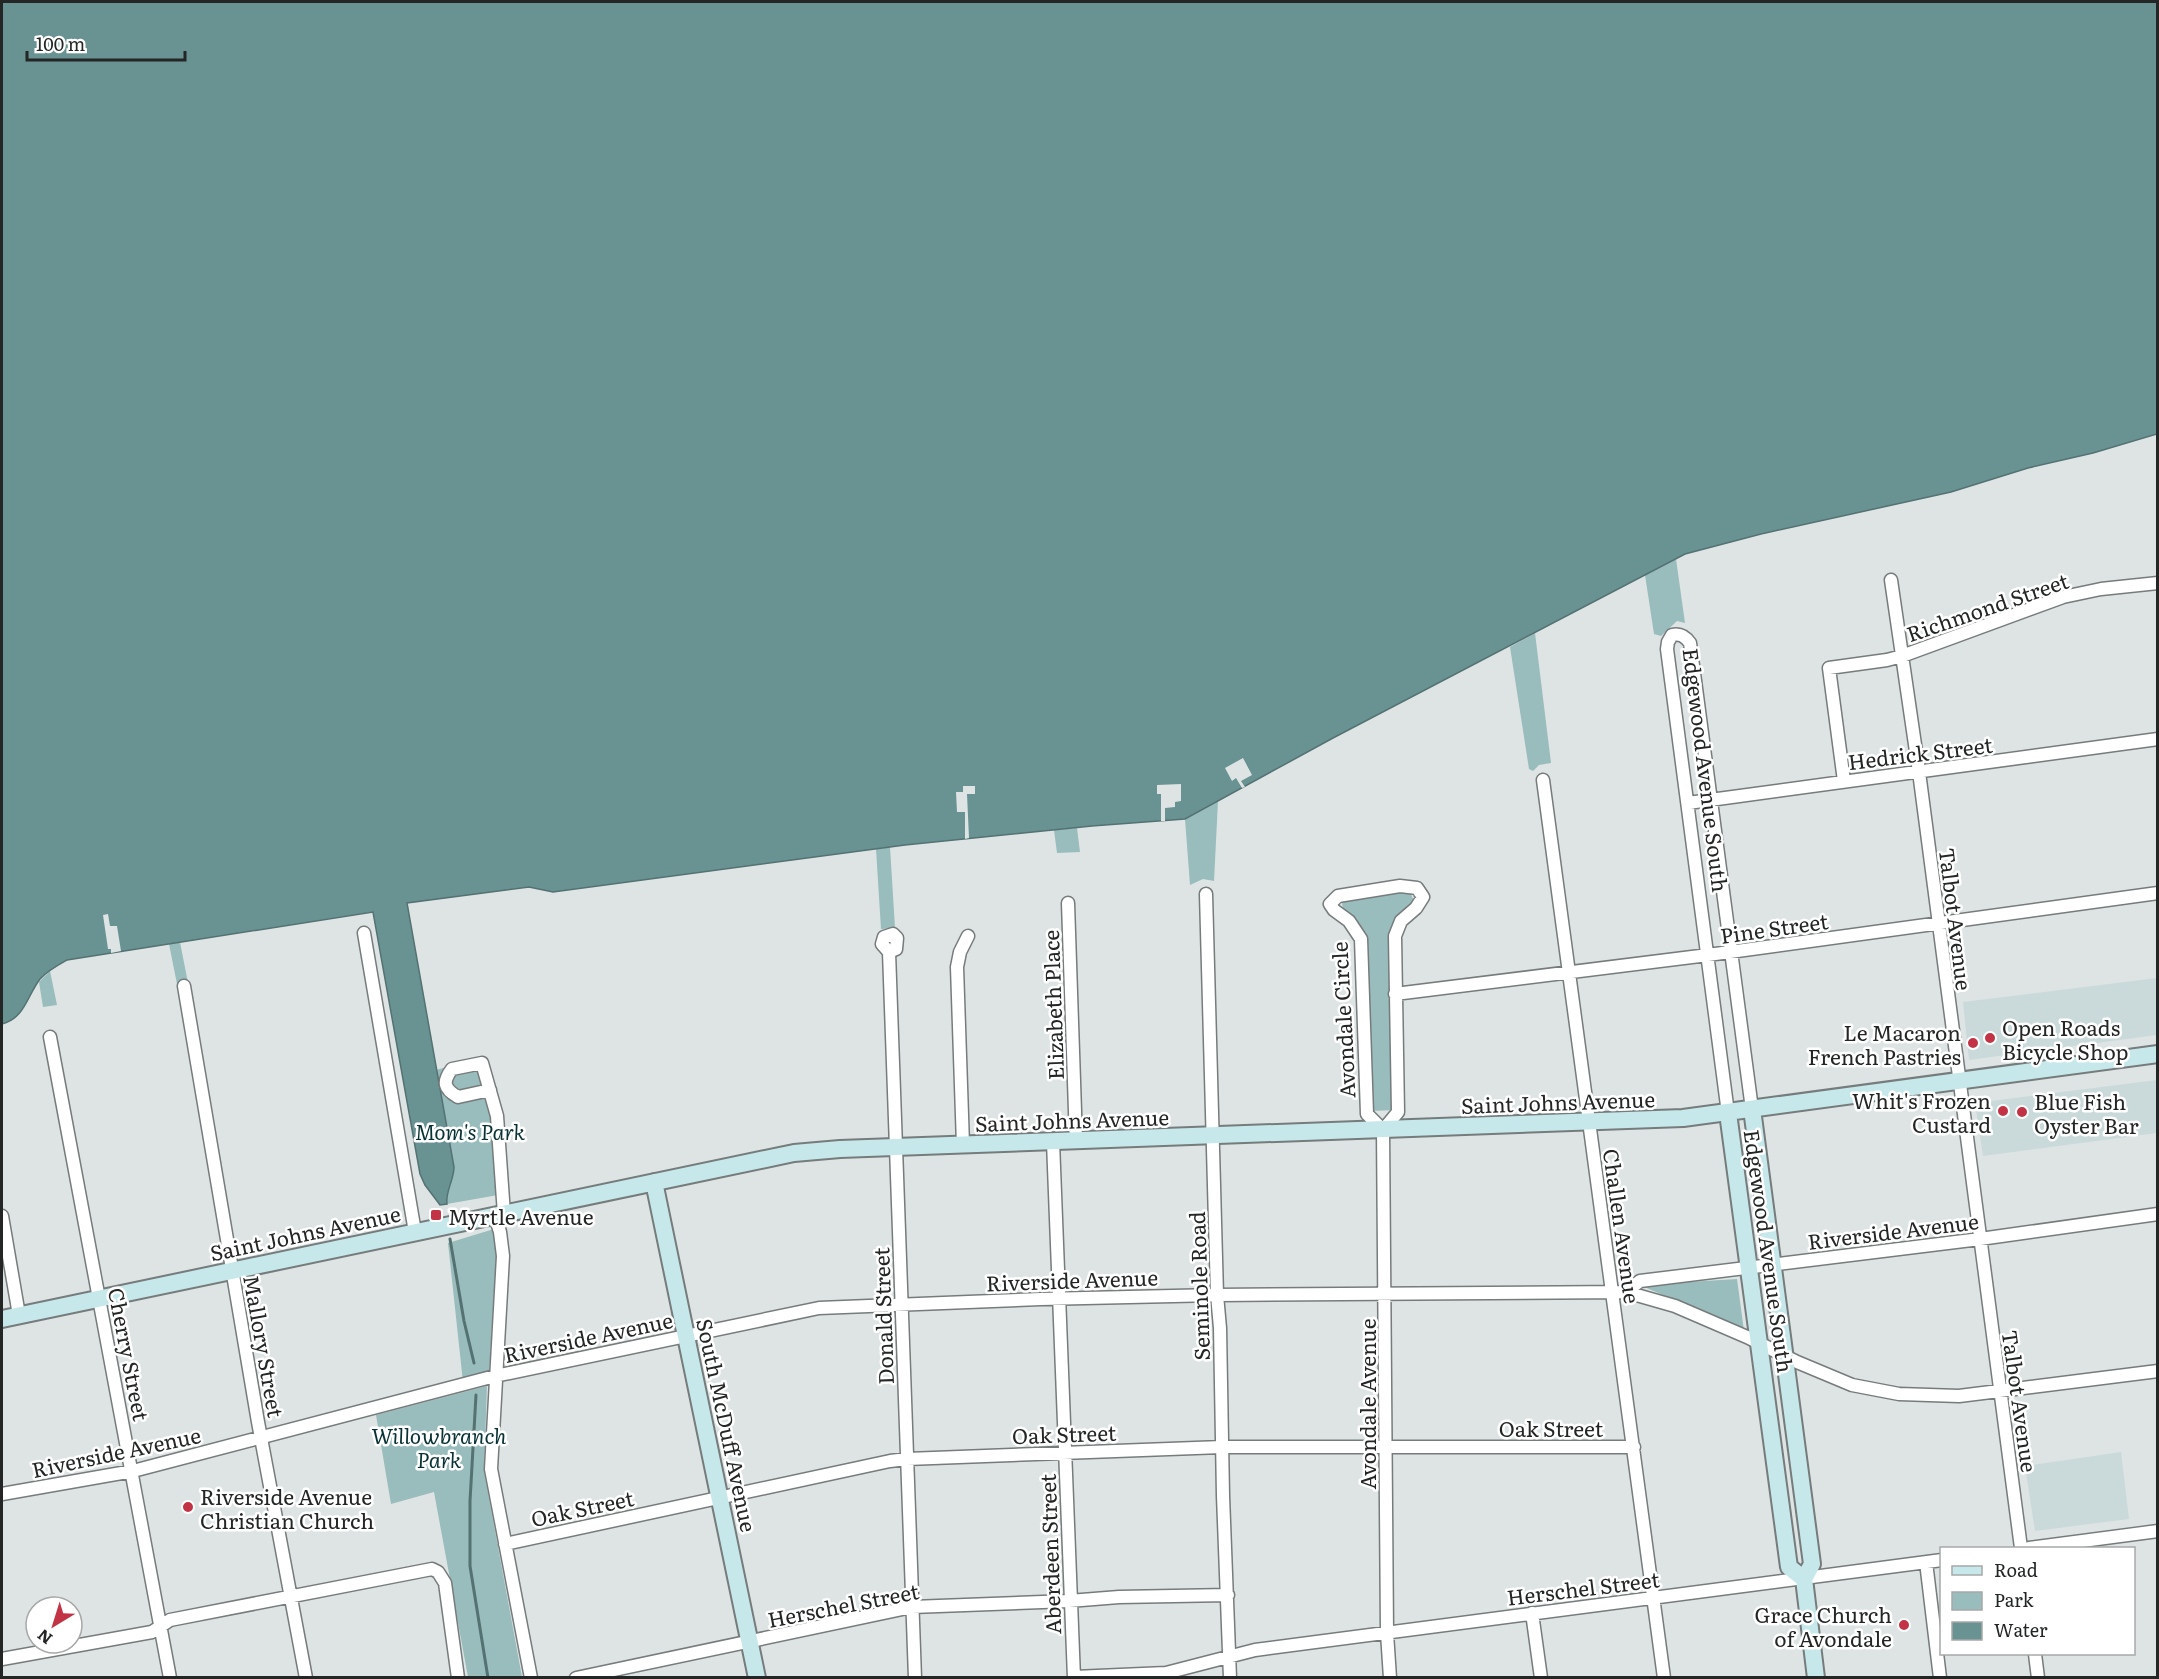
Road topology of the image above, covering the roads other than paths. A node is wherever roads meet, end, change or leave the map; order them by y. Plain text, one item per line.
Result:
1 (1891, 580) dead end
2 (2157, 583) edge
3 (1902, 656) junction
4 (2157, 739) edge
5 (1919, 772) junction
6 (1543, 780) dead end
7 (1844, 781) junction
8 (1710, 799) junction
9 (1688, 803) junction
10 (2157, 893) edge
11 (1206, 894) dead end
12 (1068, 903) dead end
13 (1938, 924) junction
14 (364, 933) dead end
15 (968, 936) dead end
16 (889, 952) dead end
17 (1732, 952) junction
18 (1708, 956) junction
19 (1569, 972) junction
20 (183, 986) dead end
21 (1395, 993) junction
22 (50, 1037) dead end
23 (2157, 1054) edge
24 (1959, 1081) junction
25 (490, 1090) dead end
26 (1752, 1109) junction
27 (1728, 1113) junction
28 (1589, 1122) junction
29 (1383, 1130) junction
30 (1212, 1136) junction
31 (1076, 1141) junction
32 (1053, 1142) junction
33 (963, 1145) junction
34 (895, 1147) junction
35 (654, 1182) junction
36 (2157, 1214) edge
37 (500, 1215) junction
38 (2, 1216) edge
39 (415, 1232) junction
40 (1980, 1239) junction
41 (1772, 1265) junction
42 (1750, 1269) junction
43 (232, 1271) junction
44 (1626, 1292) junction
45 (1613, 1293) junction
46 (1384, 1294) junction
47 (1217, 1295) junction
48 (1058, 1298) junction
49 (100, 1299) junction
50 (900, 1304) junction
51 (20, 1315) junction
52 (2, 1319) edge
53 (686, 1335) junction
54 (1760, 1345) junction
55 (1785, 1357) junction
56 (2157, 1371) edge
57 (495, 1376) junction
58 (2000, 1391) junction
59 (262, 1437) junction
60 (1222, 1447) junction
61 (1385, 1447) junction
62 (1634, 1447) junction
63 (1064, 1452) junction
64 (907, 1459) junction
65 (133, 1471) junction
66 (2, 1494) edge
67 (720, 1497) junction
68 (2157, 1531) edge
69 (505, 1544) junction
70 (2021, 1547) edge
71 (2037, 1547) edge
72 (1940, 1560) edge
73 (1926, 1562) junction
74 (1804, 1579) junction
75 (1228, 1595) junction
76 (291, 1596) junction
77 (1654, 1597) junction
78 (1069, 1601) junction
79 (912, 1607) junction
80 (1532, 1613) junction
81 (161, 1626) junction
82 (1387, 1633) junction
83 (750, 1641) junction
84 (2035, 1655) edge
85 (1230, 1656) junction
86 (2, 1659) edge
87 (1939, 1673) edge
88 (170, 1677) edge
89 (306, 1677) edge
90 (458, 1677) edge
91 (531, 1677) edge
92 (576, 1677) edge
93 (757, 1677) edge
94 (915, 1677) edge
95 (1074, 1677) edge
96 (1230, 1677) edge
97 (1390, 1677) edge
98 (1541, 1677) edge
99 (1664, 1677) edge
100 (1816, 1677) edge
101 (2038, 1677) edge

1 - 3 street, Talbot Avenue
2 - 3 street, Richmond Street
3 - 5 street, Talbot Avenue
3 - 7 street, Richmond Street
4 - 5 street, Hedrick Street
5 - 7 street, Hedrick Street
5 - 13 street, Talbot Avenue
6 - 19 street, Challen Avenue
7 - 8 street, Hedrick Street
8 - 9 street, Hedrick Street
8 - 9 street, Edgewood Avenue South
8 - 17 street, Edgewood Avenue South
9 - 18 street, Edgewood Avenue South
10 - 13 street, Pine Street
11 - 30 street, Seminole Road
12 - 31 street, Elizabeth Place
13 - 17 street, Pine Street
13 - 24 street, Talbot Avenue
14 - 39 street
15 - 33 street
16 - 34 street, Donald Street
17 - 18 street, Pine Street
17 - 26 street, Edgewood Avenue South
18 - 19 street, Pine Street
18 - 27 street, Edgewood Avenue South
19 - 21 street, Pine Street
19 - 28 street, Challen Avenue
20 - 43 street, Mallory Street
21 - 29 street, Avondale Circle
21 - 29 street, Avondale Circle
22 - 49 street, Cherry Street
23 - 24 main road, Saint Johns Avenue
24 - 26 main road, Saint Johns Avenue
24 - 40 street, Talbot Avenue
25 - 37 street
26 - 27 main road, Saint Johns Avenue
26 - 41 main road, Edgewood Avenue South
27 - 28 main road, Saint Johns Avenue
27 - 42 main road, Edgewood Avenue South
28 - 29 main road, Saint Johns Avenue
28 - 45 street, Challen Avenue
29 - 30 main road, Saint Johns Avenue
29 - 46 street, Avondale Avenue
30 - 31 main road, Saint Johns Avenue
30 - 47 street, Seminole Road
31 - 32 main road, Saint Johns Avenue
32 - 33 main road, Saint Johns Avenue
32 - 48 street, Aberdeen Street
33 - 34 main road, Saint Johns Avenue
34 - 35 main road, Saint Johns Avenue
34 - 50 street, Donald Street
35 - 37 main road, Saint Johns Avenue
35 - 53 main road, South McDuff Avenue
36 - 40 street, Riverside Avenue
37 - 39 main road, Saint Johns Avenue
37 - 57 street
38 - 51 street
39 - 43 main road, Saint Johns Avenue
40 - 41 street, Riverside Avenue
40 - 58 street, Talbot Avenue
41 - 42 street, Riverside Avenue
41 - 55 main road, Edgewood Avenue South
42 - 44 street, Riverside Avenue
42 - 54 main road, Edgewood Avenue South
43 - 49 main road, Saint Johns Avenue
43 - 59 street, Mallory Street
44 - 45 street, Riverside Avenue
44 - 54 street
45 - 46 street, Riverside Avenue
45 - 62 street, Challen Avenue
46 - 47 street, Riverside Avenue
46 - 61 street, Avondale Avenue
47 - 48 street, Riverside Avenue
47 - 60 street, Seminole Road
48 - 50 street, Riverside Avenue
48 - 63 street, Aberdeen Street
49 - 51 main road, Saint Johns Avenue
49 - 65 street, Cherry Street
50 - 53 street, Riverside Avenue
50 - 64 street, Donald Street
51 - 52 main road, Saint Johns Avenue
53 - 57 street, Riverside Avenue
53 - 67 main road, South McDuff Avenue
54 - 55 street
54 - 74 main road, Edgewood Avenue South
55 - 58 street
55 - 74 main road, Edgewood Avenue South
56 - 58 street
57 - 59 street, Riverside Avenue
57 - 69 street
58 - 70 street, Talbot Avenue
59 - 65 street, Riverside Avenue
59 - 76 street, Mallory Street
60 - 61 street, Oak Street
60 - 63 street, Oak Street
60 - 75 street, Seminole Road
61 - 62 street, Oak Street
61 - 82 street, Avondale Avenue
62 - 77 street, Challen Avenue
63 - 64 street, Oak Street
63 - 78 street, Aberdeen Street
64 - 67 street, Oak Street
64 - 79 street, Donald Street
65 - 66 street, Riverside Avenue
65 - 81 street, Cherry Street
67 - 69 street, Oak Street
67 - 83 main road, South McDuff Avenue
68 - 71 street
69 - 91 street
72 - 73 street, Herschel Street
73 - 74 street, Herschel Street
73 - 87 street
74 - 77 street, Herschel Street
74 - 100 main road, Edgewood Avenue South
75 - 78 street, Herschel Street
75 - 85 street, Seminole Road
76 - 81 street
76 - 89 street, Mallory Street
76 - 90 street
77 - 80 street, Herschel Street
77 - 99 street, Challen Avenue
78 - 79 street, Herschel Street
78 - 95 street, Aberdeen Street
79 - 83 street, Herschel Street
79 - 94 street, Donald Street
80 - 82 street, Herschel Street
80 - 98 street
81 - 86 street
81 - 88 street, Cherry Street
82 - 85 street, Herschel Street
82 - 97 street, Avondale Avenue
83 - 92 street, Herschel Street
83 - 93 main road, South McDuff Avenue
84 - 101 street
85 - 95 street, Herschel Street
85 - 96 street, Seminole Road

